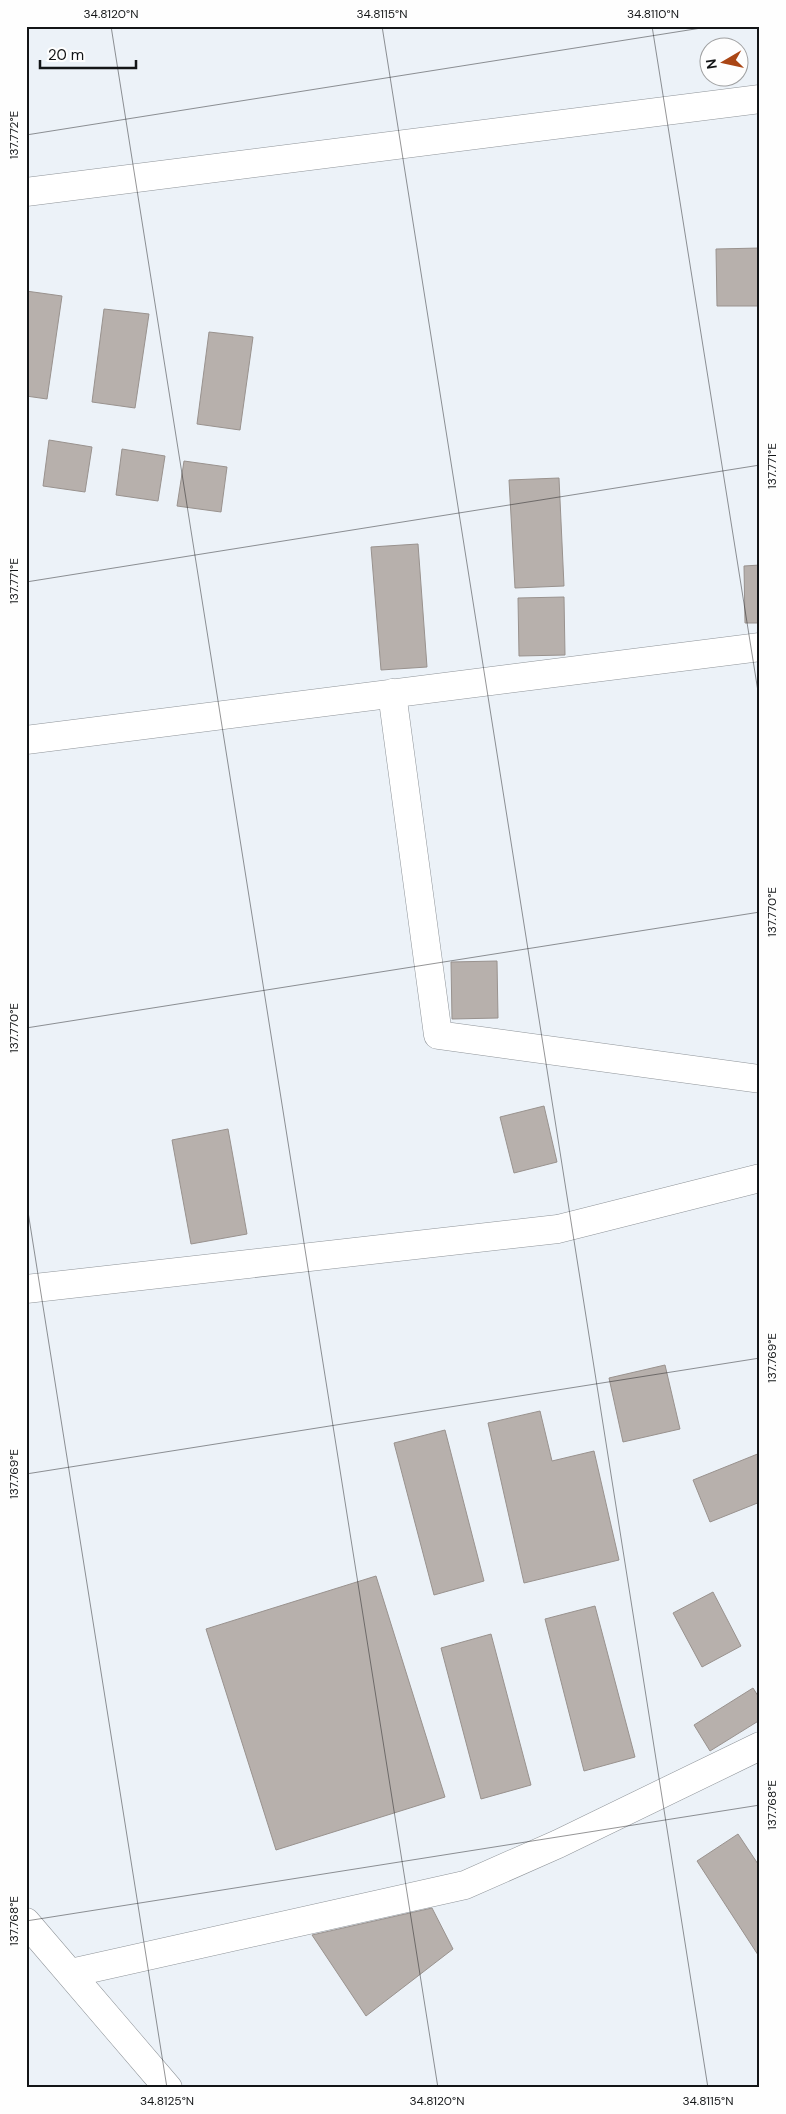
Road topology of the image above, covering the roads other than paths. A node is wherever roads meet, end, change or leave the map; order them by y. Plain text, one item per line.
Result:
1 (760, 100) edge
2 (26, 192) edge
3 (760, 647) edge
4 (392, 693) junction
5 (26, 740) edge
6 (760, 1079) edge
7 (760, 1178) edge
8 (26, 1289) edge
9 (760, 1746) edge
10 (26, 1922) edge
11 (71, 1973) junction
12 (168, 2088) edge

1 - 2 street
3 - 4 street
4 - 5 street
4 - 6 street
7 - 8 street
9 - 11 street
10 - 11 street
11 - 12 street

